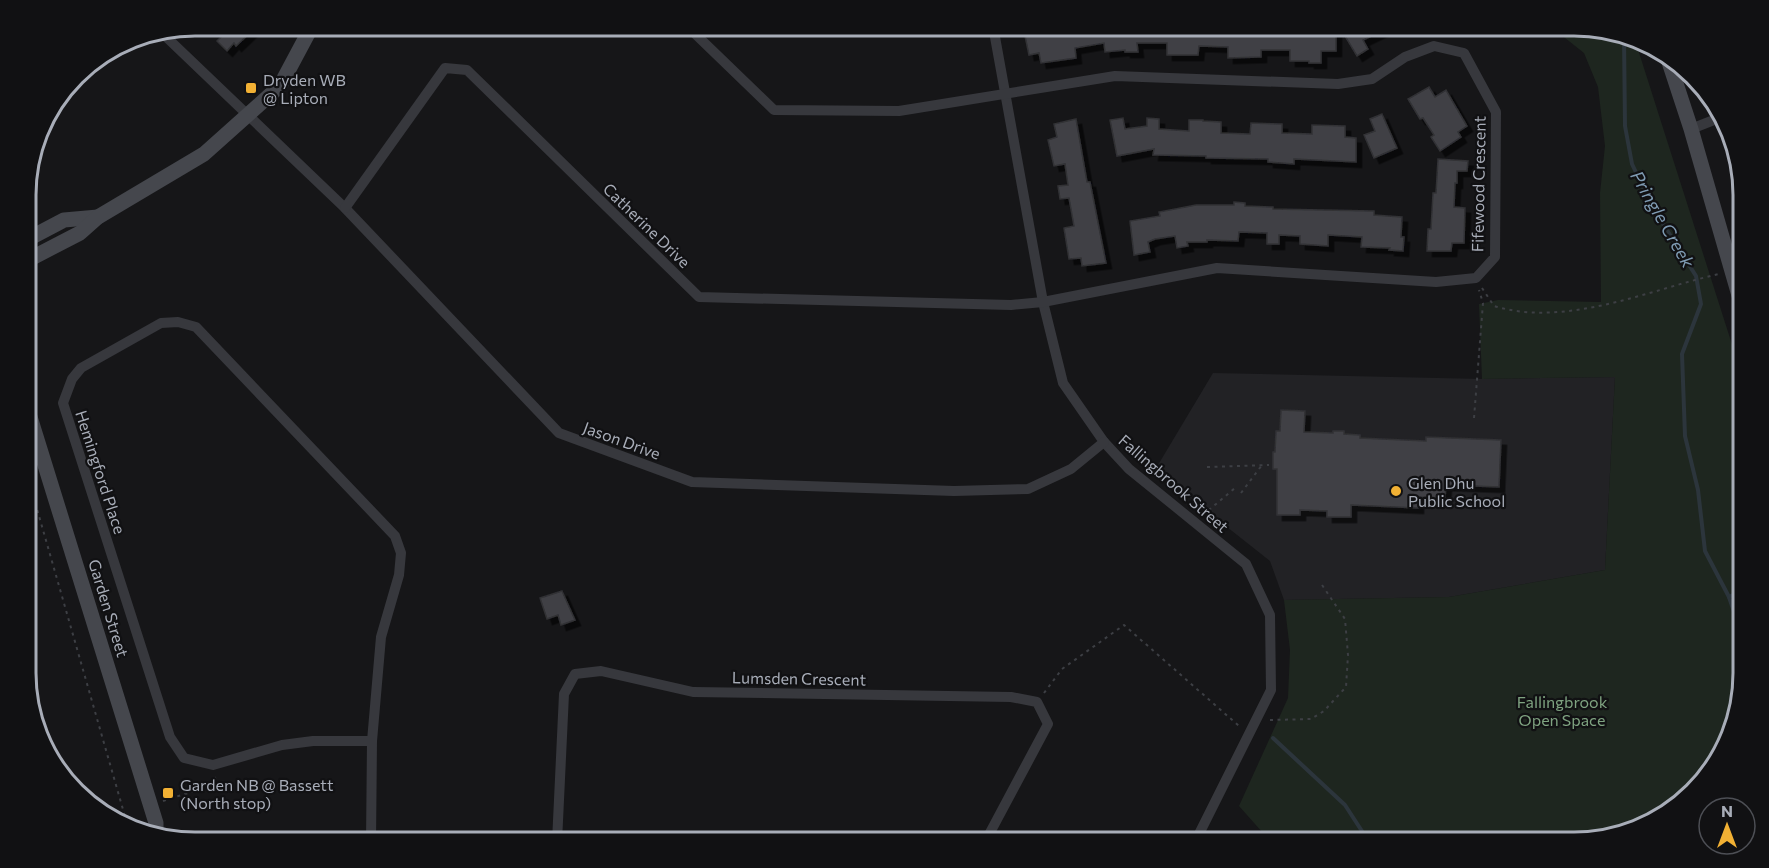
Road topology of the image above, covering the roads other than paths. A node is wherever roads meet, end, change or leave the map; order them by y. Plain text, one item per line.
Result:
1 (307, 36) edge
2 (697, 36) edge
3 (995, 36) edge
4 (168, 38) edge
5 (1671, 69) edge
6 (1006, 94) junction
7 (249, 115) junction
8 (1714, 120) edge
9 (1691, 129) junction
10 (345, 208) junction
11 (98, 217) junction
12 (36, 235) edge
13 (36, 256) edge
14 (1733, 275) edge
15 (1043, 302) junction
16 (36, 436) edge
17 (1104, 442) junction
18 (372, 741) junction
19 (156, 828) edge
20 (370, 832) edge
21 (557, 832) edge
22 (990, 832) edge
23 (1200, 832) edge

1 - 7 street
2 - 6 street, Fifewood Crescent
3 - 6 street, Fallingbrook Street
4 - 7 street, Jason Drive
5 - 9 street
6 - 15 street, Fallingbrook Street
6 - 15 street, Fifewood Crescent
7 - 10 street, Jason Drive
7 - 11 street
8 - 9 street
9 - 14 street
10 - 15 street, Catherine Drive
10 - 17 street, Jason Drive
11 - 12 street
11 - 13 street
15 - 17 street, Fallingbrook Street
16 - 19 street, Garden Street
17 - 23 street, Fallingbrook Street
18 - 18 street, Hemingford Place
18 - 20 street, Hemingford Place
21 - 22 street, Lumsden Crescent

